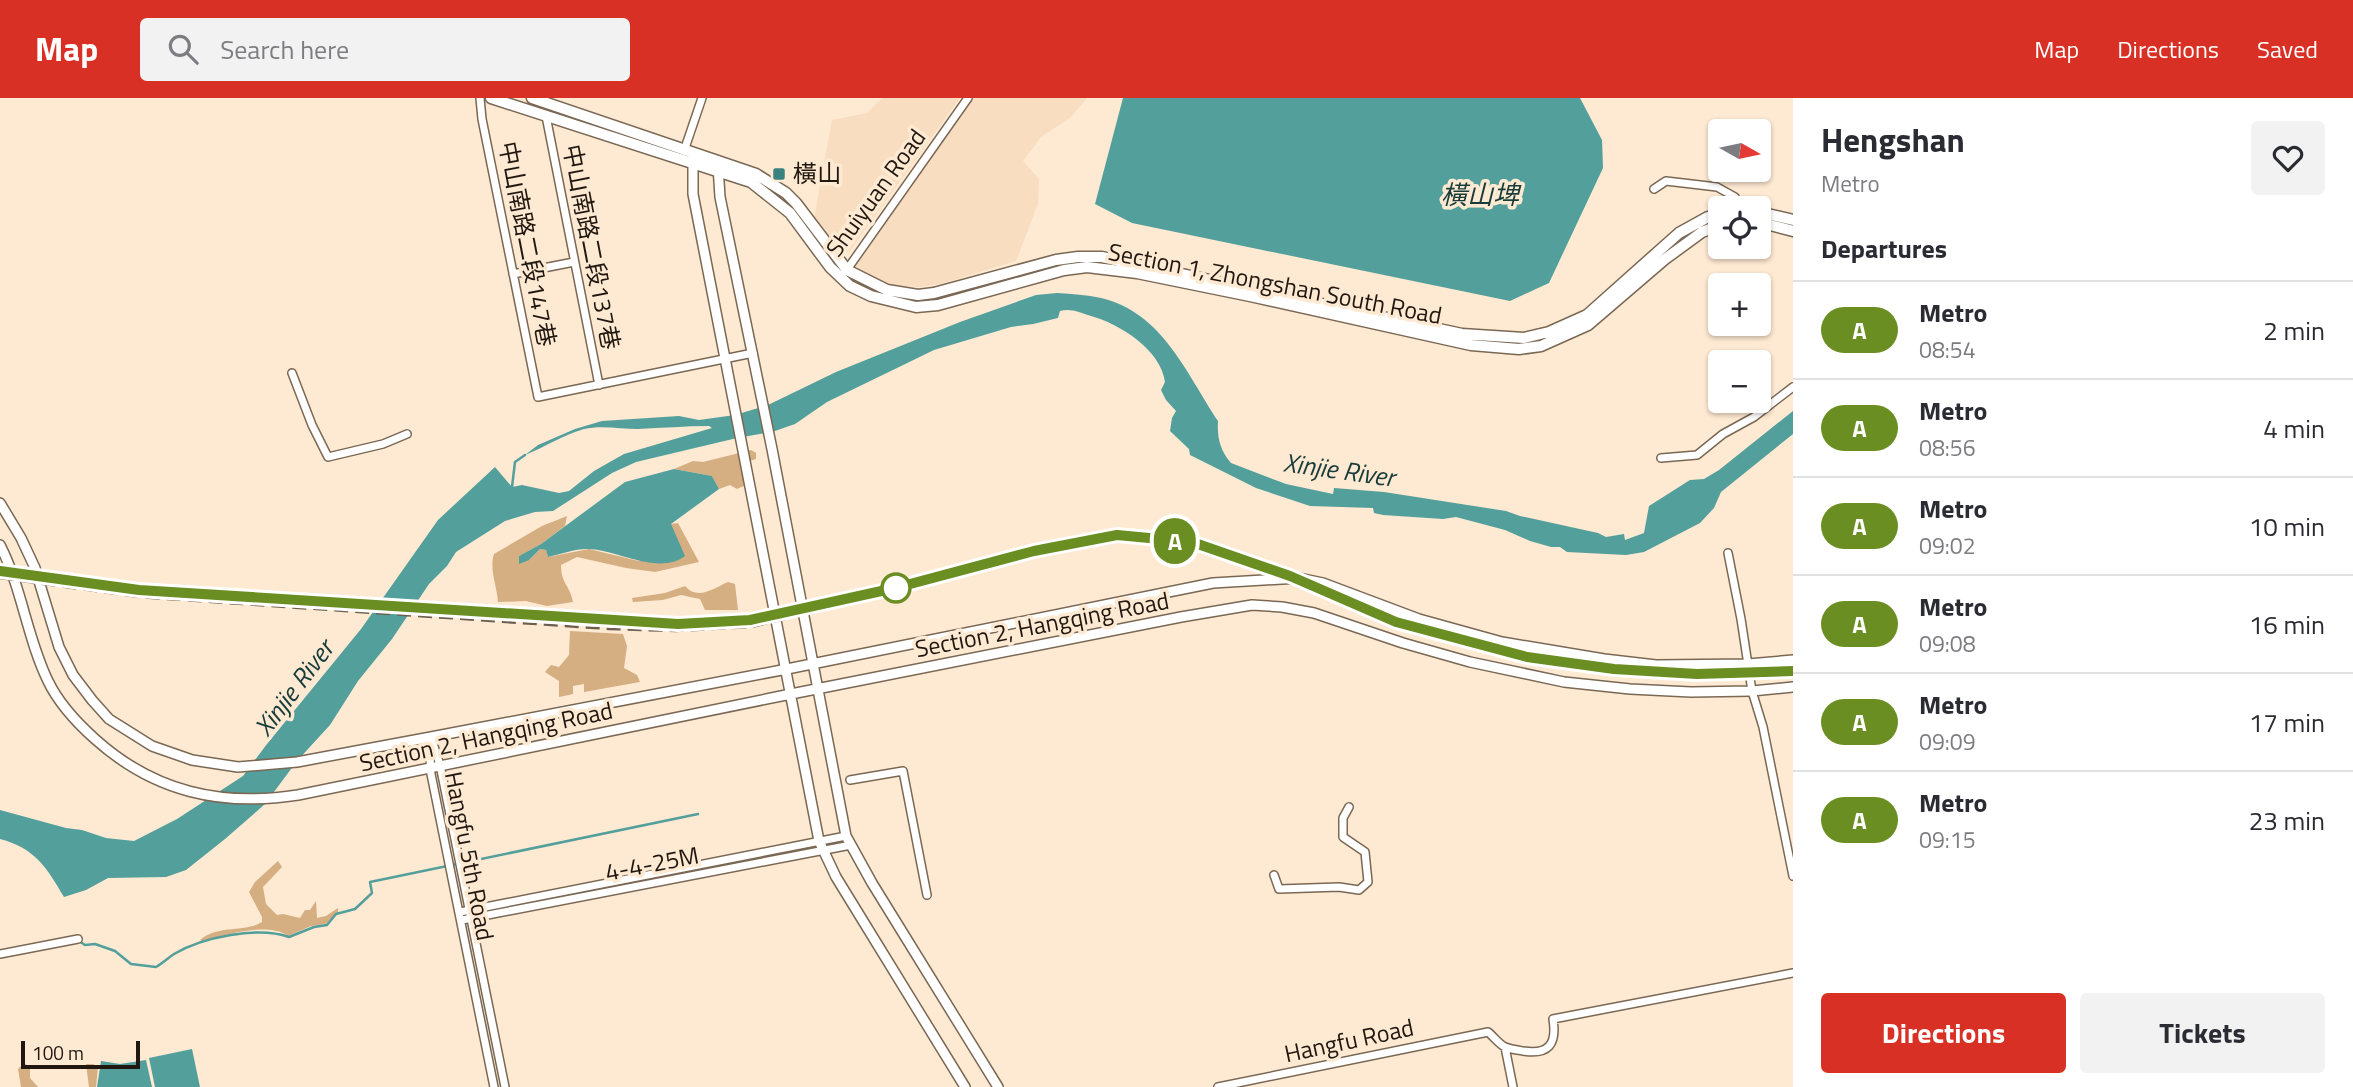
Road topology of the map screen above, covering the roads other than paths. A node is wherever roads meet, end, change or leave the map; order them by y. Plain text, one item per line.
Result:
1 (480, 98) edge
2 (491, 98) edge
3 (532, 98) edge
4 (702, 98) edge
5 (968, 98) edge
6 (546, 116) junction
7 (688, 156) junction
8 (718, 166) junction
9 (1654, 189) dead end
10 (1733, 196) edge
11 (1771, 215) edge
12 (1708, 217) edge
13 (1793, 220) edge
14 (1771, 225) edge
15 (1708, 230) edge
16 (1793, 231) edge
17 (574, 262) junction
18 (844, 273) junction
19 (513, 274) junction
20 (753, 353) junction
21 (725, 360) junction
22 (292, 373) dead end
23 (598, 385) junction
24 (1793, 387) edge
25 (407, 434) dead end
26 (1661, 458) dead end
27 (0, 503) edge
28 (0, 545) edge
29 (1728, 553) dead end
30 (1793, 660) edge
31 (812, 664) junction
32 (1748, 664) junction
33 (787, 669) junction
34 (1793, 687) edge
35 (817, 690) junction
36 (1752, 691) junction
37 (791, 694) junction
38 (431, 737) junction
39 (435, 767) junction
40 (849, 780) dead end
41 (1349, 807) dead end
42 (846, 836) junction
43 (850, 845) junction
44 (821, 846) junction
45 (1274, 876) dead end
46 (1793, 876) edge
47 (927, 895) dead end
48 (471, 915) junction
49 (461, 916) junction
50 (78, 939) dead end
51 (0, 954) edge
52 (1793, 973) edge
53 (1505, 1047) junction
54 (495, 1087) edge
55 (505, 1087) edge
56 (964, 1087) edge
57 (998, 1087) edge
58 (1218, 1087) edge
59 (1513, 1087) edge

1 - 19 street, 中山南路二段147巷
2 - 6 main road
3 - 7 main road
4 - 7 street
5 - 18 street, Shuiyuan Road
6 - 7 main road
6 - 17 street, 中山南路二段137巷
7 - 8 main road
7 - 21 street
8 - 18 main road, Section 1, Zhongshan South Road
8 - 20 street
9 - 10 street
11 - 13 main road
12 - 18 main road, Section 1, Zhongshan South Road
14 - 16 main road
15 - 18 main road, Section 1, Zhongshan South Road
17 - 19 street
17 - 23 street, 中山南路二段137巷
19 - 23 street, 中山南路二段147巷
20 - 21 street
20 - 31 street
21 - 23 street
21 - 33 street
22 - 25 street
24 - 26 street
27 - 38 street, Section 2, Hangqing Road
28 - 39 street, Section 2, Hangqing Road
29 - 32 street
30 - 32 street, Section 2, Hangqing Road
31 - 32 street, Section 2, Hangqing Road
31 - 33 street, Section 2, Hangqing Road
31 - 35 street
32 - 36 street
33 - 37 street
33 - 38 street, Section 2, Hangqing Road
34 - 36 street, Section 2, Hangqing Road
35 - 36 street, Section 2, Hangqing Road
35 - 37 street, Section 2, Hangqing Road
35 - 42 street
36 - 46 street
37 - 39 street, Section 2, Hangqing Road
37 - 44 street
38 - 39 street, Hangfu 5th Road
39 - 48 street, Hangfu 5th Road
39 - 49 street, Hangfu 5th Road
40 - 47 street
41 - 45 street
42 - 43 street
42 - 44 street, 4-4-25M
43 - 44 street, 4-4-25M
43 - 57 street
44 - 48 street, 4-4-25M
44 - 56 street
48 - 49 street, 4-4-25M
48 - 55 street, Hangfu 5th Road
49 - 54 street, Hangfu 5th Road
50 - 51 street
52 - 53 street
53 - 58 street, Hangfu Road
53 - 59 street

